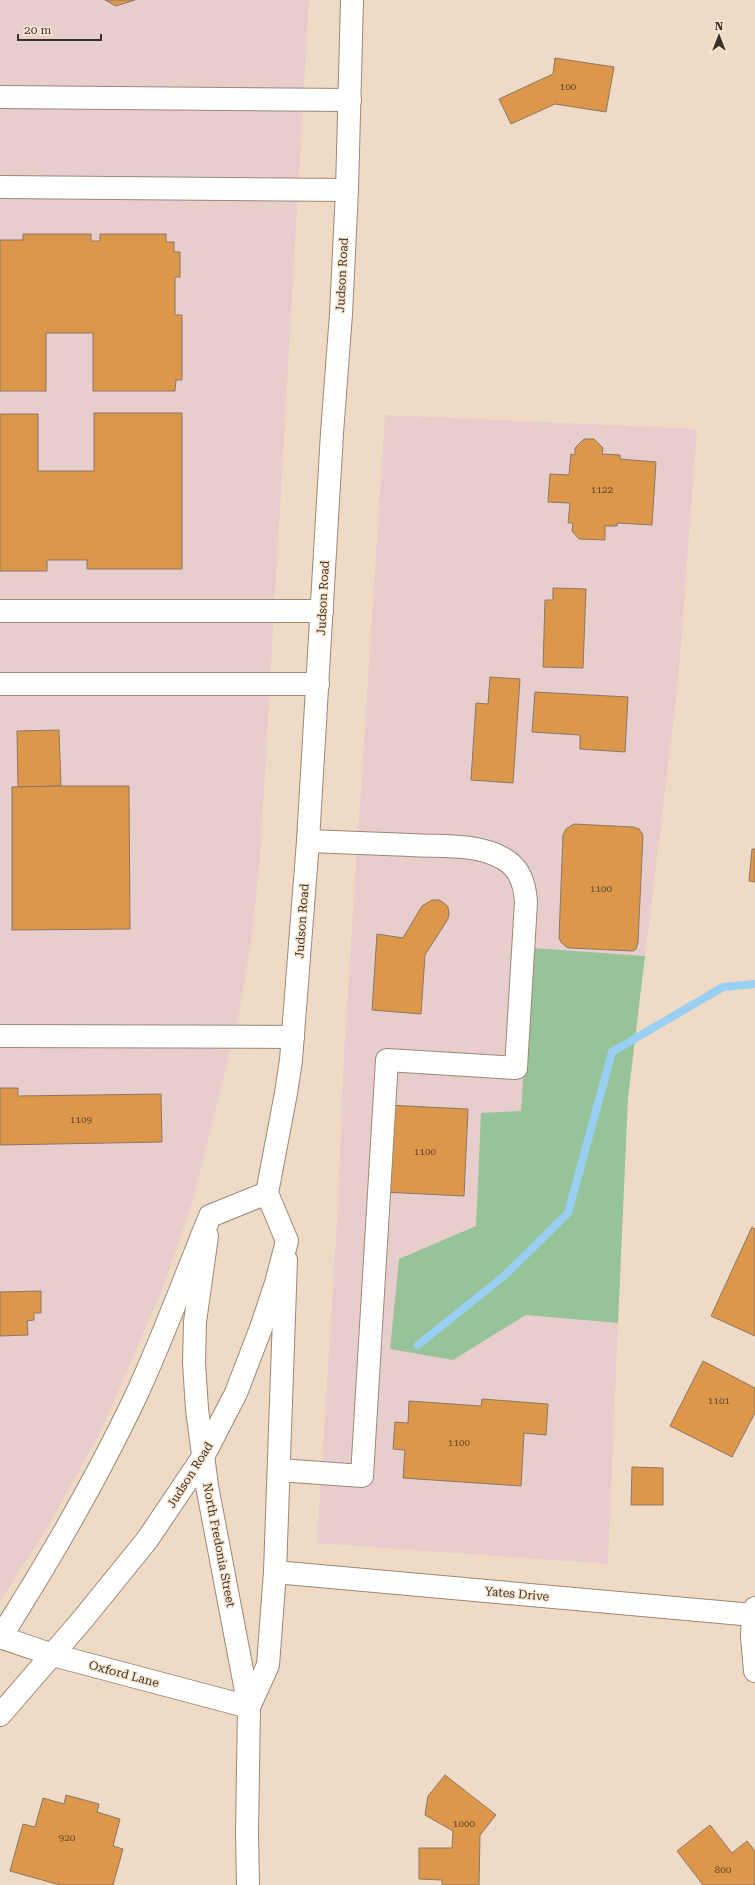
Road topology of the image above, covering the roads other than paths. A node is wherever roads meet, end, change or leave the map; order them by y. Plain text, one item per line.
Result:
1 (352, 0) edge
2 (0, 97) edge
3 (350, 100) junction
4 (0, 187) edge
5 (347, 190) junction
6 (0, 611) edge
7 (322, 612) junction
8 (0, 684) edge
9 (318, 684) junction
10 (308, 841) junction
11 (0, 1036) edge
12 (293, 1038) junction
13 (266, 1193) junction
14 (210, 1216) junction
15 (287, 1241) junction
16 (203, 1458) junction
17 (279, 1470) junction
18 (275, 1572) junction
19 (754, 1612) edge
20 (0, 1637) edge
21 (53, 1655) junction
22 (755, 1671) edge
23 (249, 1707) junction
24 (0, 1715) edge
25 (248, 1885) edge

1 - 3 main road, Judson Road
2 - 3 main road
3 - 5 main road, Judson Road
4 - 5 main road
5 - 7 main road, Judson Road
6 - 7 main road
7 - 9 main road, Judson Road
8 - 9 main road
9 - 10 main road, Judson Road
10 - 12 main road, Judson Road
10 - 17 main road
11 - 12 main road
12 - 13 main road, Judson Road
13 - 14 main road
13 - 15 main road
14 - 16 main road, North Fredonia Street
14 - 20 main road
15 - 16 main road, Judson Road
15 - 17 main road, North Fredonia Street
16 - 21 main road, Judson Road
16 - 23 main road, North Fredonia Street
17 - 18 main road, North Fredonia Street
18 - 19 main road, Yates Drive
18 - 23 main road, North Fredonia Street
19 - 22 main road
20 - 21 main road, Oxford Lane
21 - 23 main road, Oxford Lane
21 - 24 main road, Judson Road
23 - 25 main road, North Fredonia Street

